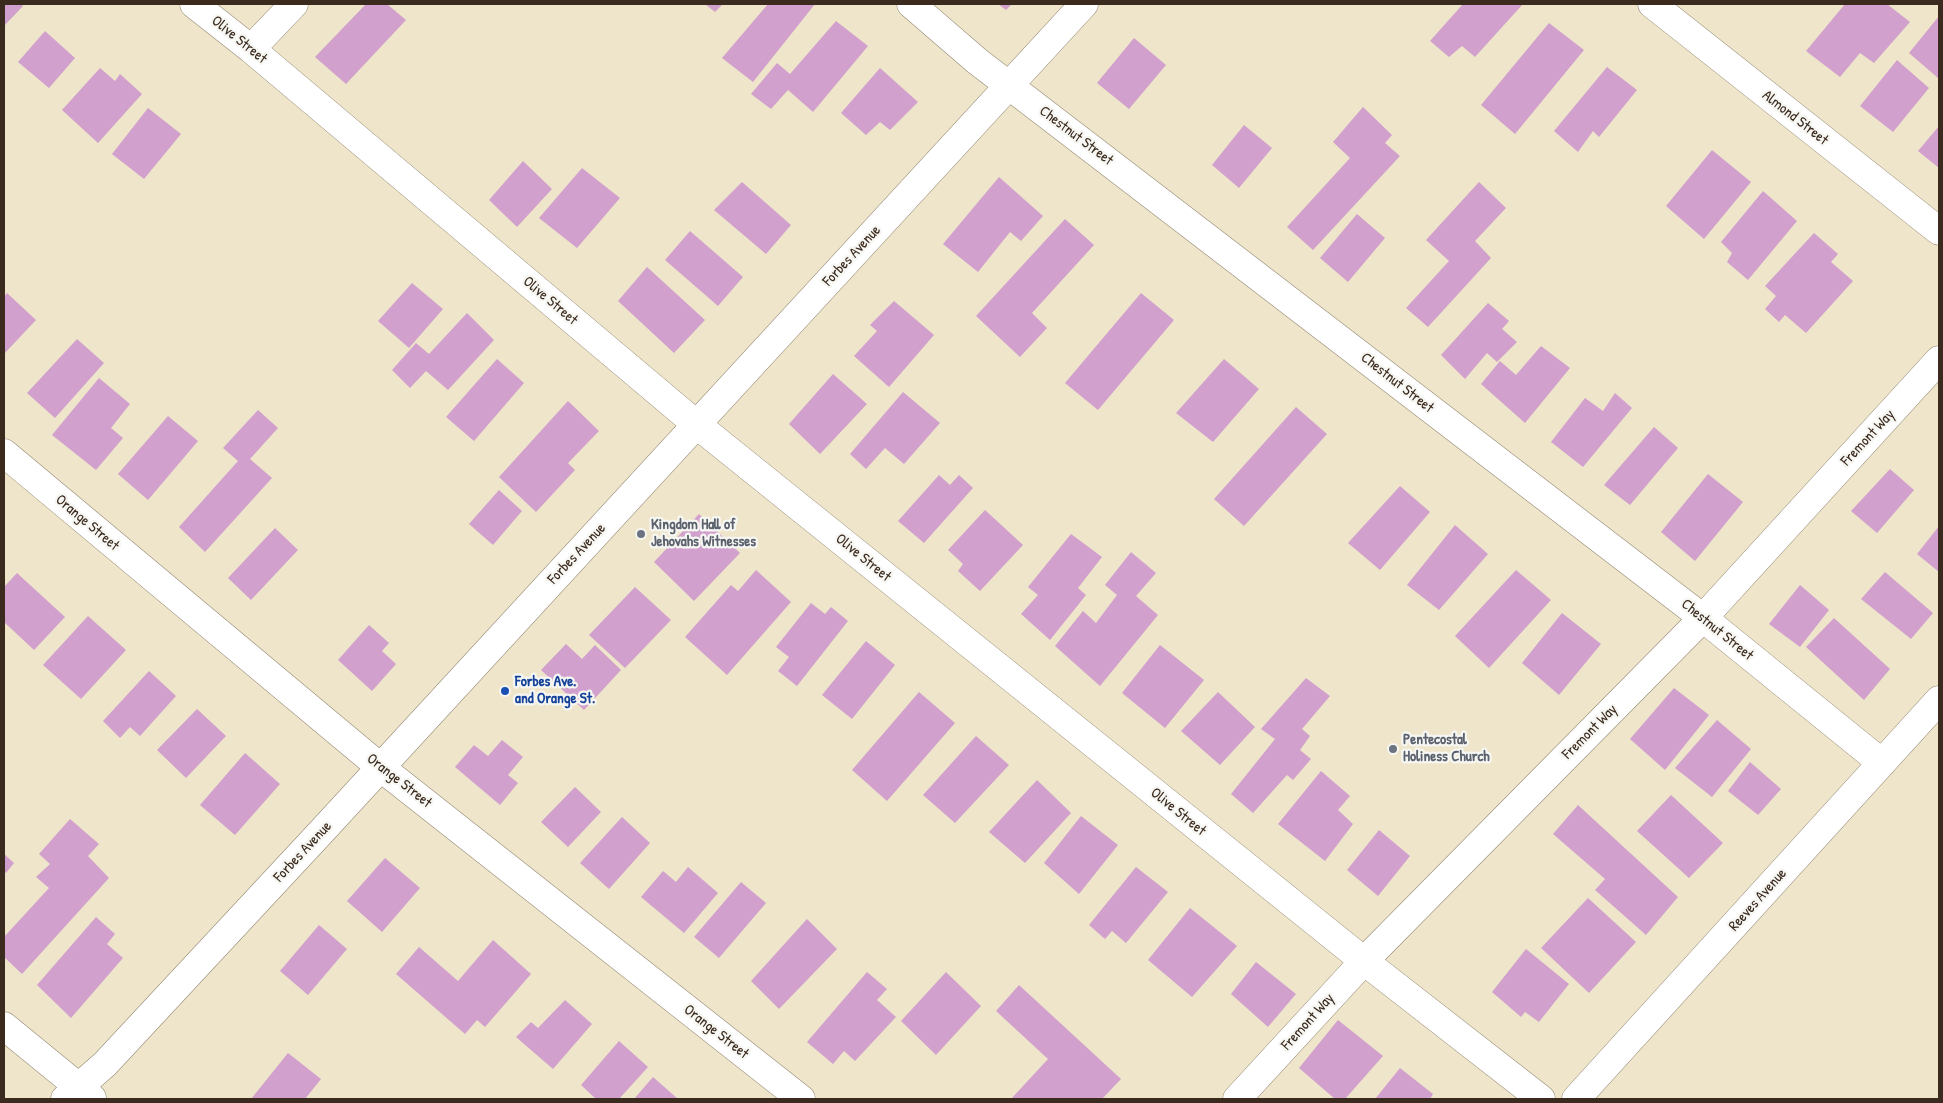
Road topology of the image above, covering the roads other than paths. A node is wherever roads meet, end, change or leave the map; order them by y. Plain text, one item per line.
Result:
1 (194, 4) edge
2 (294, 4) edge
3 (911, 4) edge
4 (1084, 4) edge
5 (1652, 4) edge
6 (251, 50) junction
7 (1010, 86) junction
8 (1939, 231) edge
9 (1939, 360) edge
10 (696, 424) junction
11 (4, 453) edge
12 (1703, 618) junction
13 (1939, 700) edge
14 (1882, 763) junction
15 (380, 767) junction
16 (1364, 961) junction
17 (4, 1026) edge
18 (79, 1095) edge
19 (802, 1099) edge
20 (1237, 1099) edge
21 (1541, 1099) edge
22 (1576, 1099) edge

1 - 6 street, Olive Street
2 - 6 street
3 - 7 street, Chestnut Street
4 - 7 street, Forbes Avenue
5 - 8 street, Almond Street
6 - 10 street, Olive Street
7 - 10 street, Forbes Avenue
7 - 12 street, Chestnut Street
9 - 12 street, Fremont Way
10 - 15 street, Forbes Avenue
10 - 16 street, Olive Street
11 - 15 street, Orange Street
12 - 14 street, Chestnut Street
12 - 16 street, Fremont Way
13 - 14 street, Reeves Avenue
14 - 22 street, Reeves Avenue
15 - 18 street, Forbes Avenue
15 - 19 street, Orange Street
16 - 20 street, Fremont Way
16 - 21 street, Olive Street
17 - 18 street

